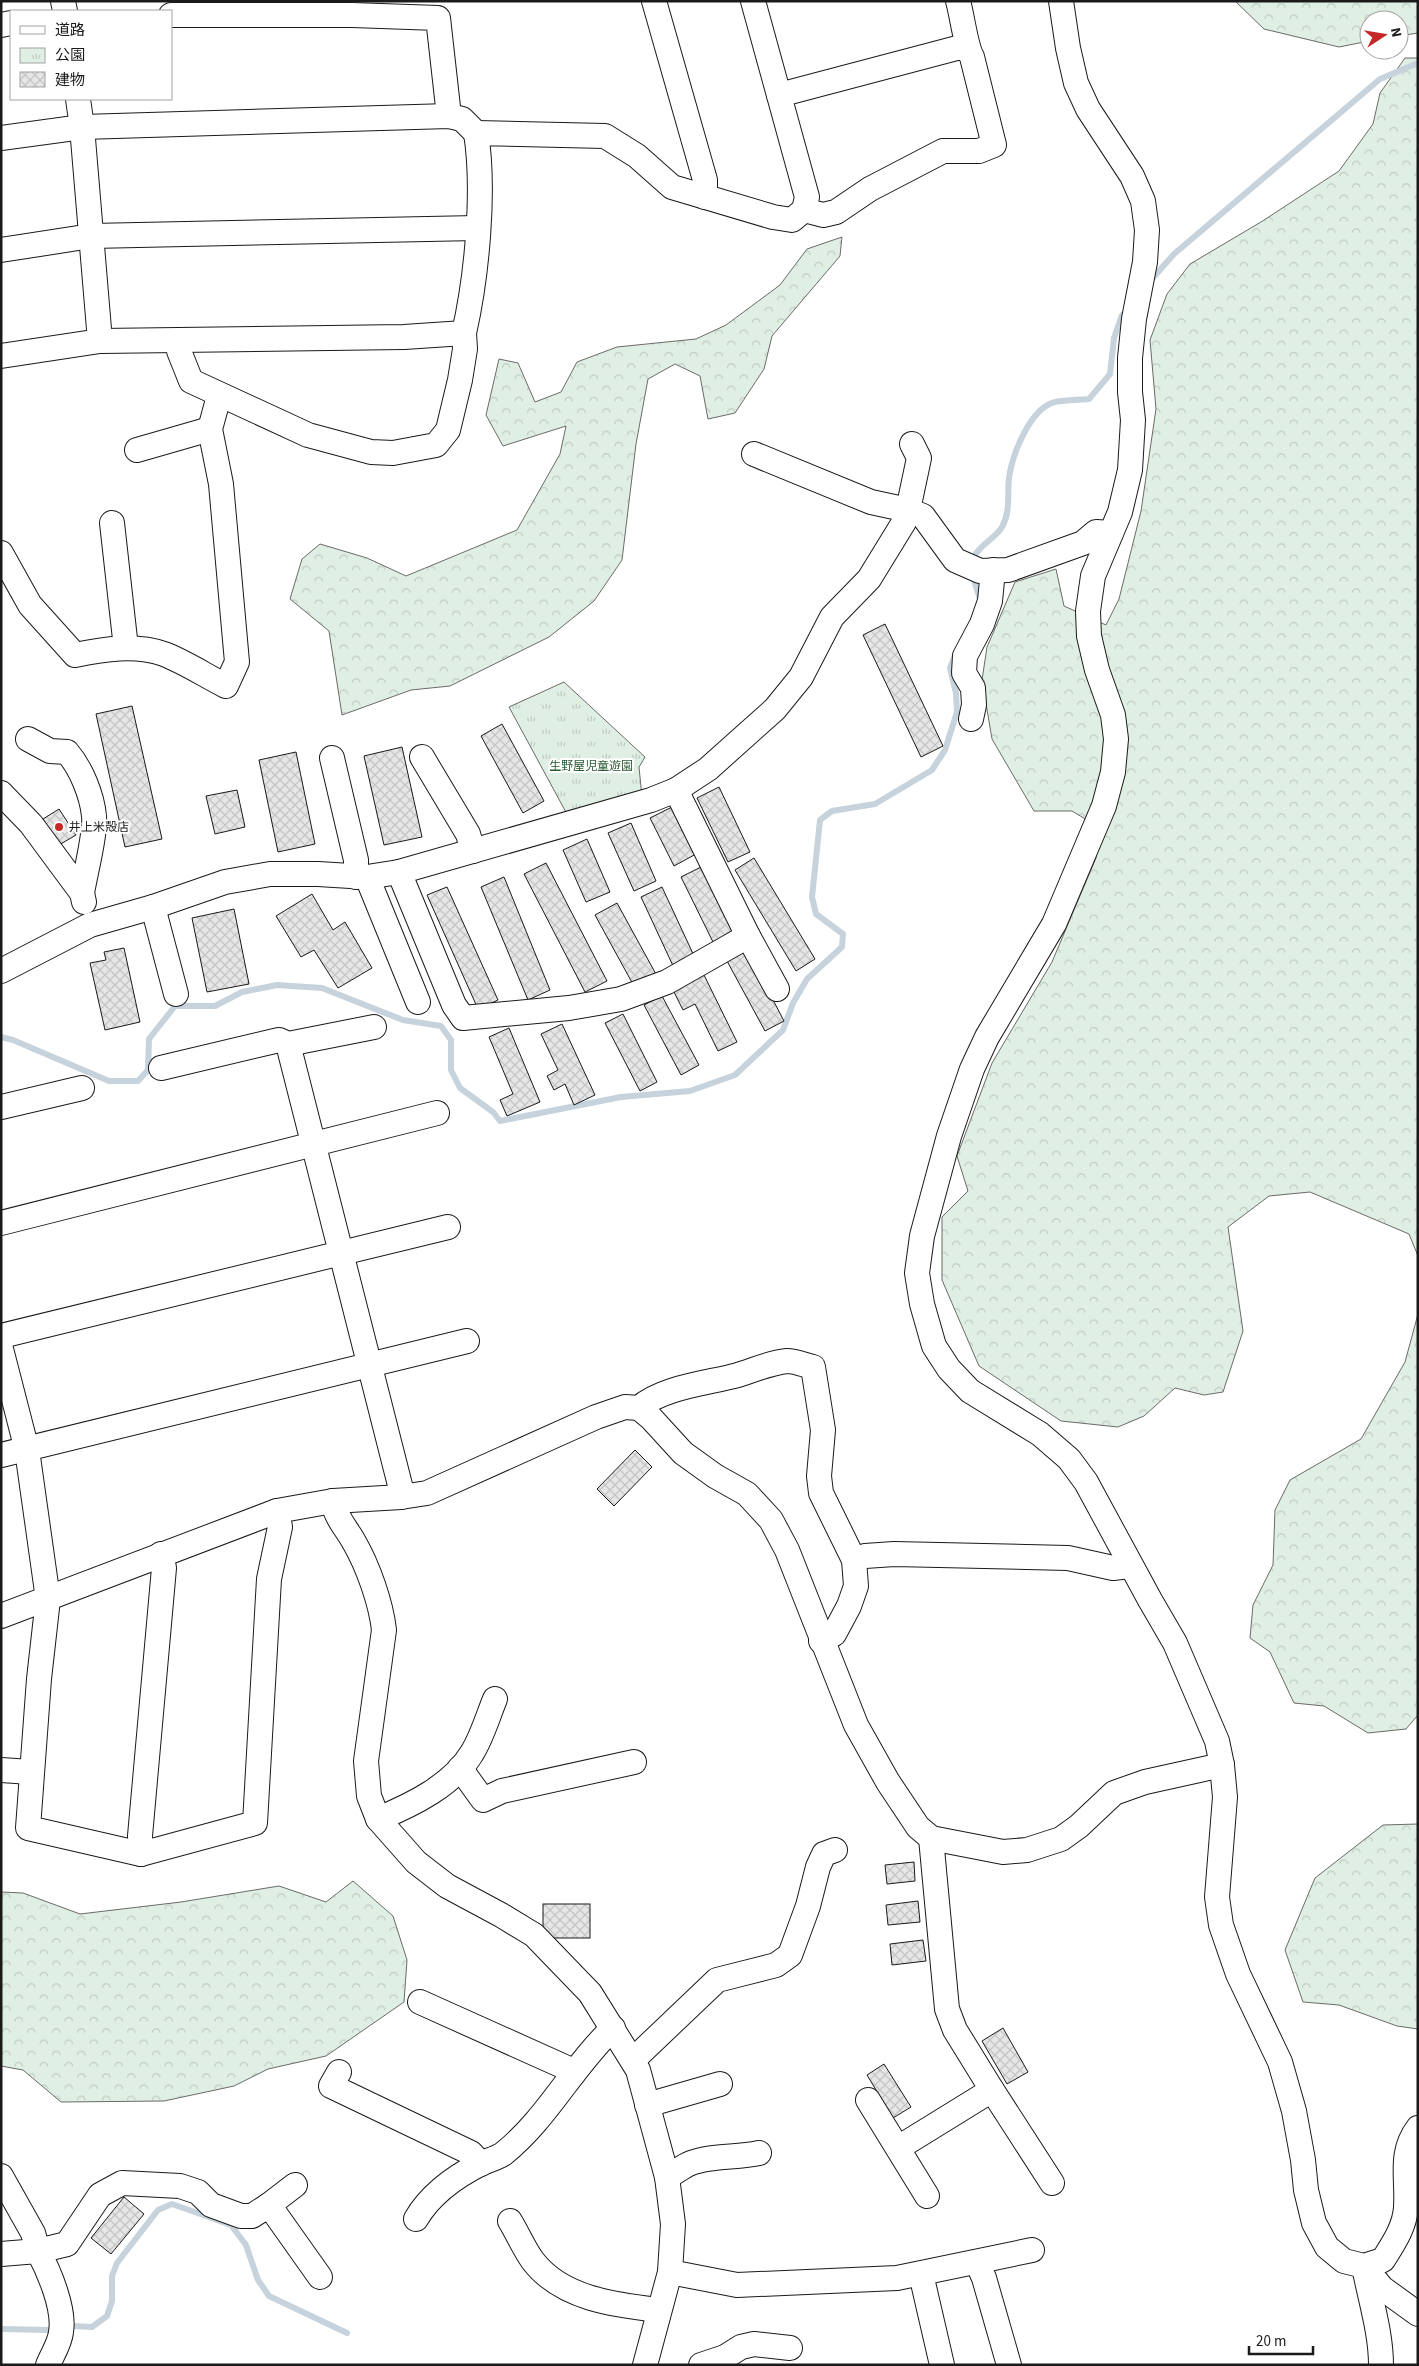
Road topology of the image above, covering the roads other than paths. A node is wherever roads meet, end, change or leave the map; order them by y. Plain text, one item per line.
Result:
1 (753, 1) edge
2 (958, 1) edge
3 (1061, 1) edge
4 (661, 3) edge
5 (352, 8) edge
6 (172, 15) edge
7 (967, 48) junction
8 (779, 95) junction
9 (78, 100) edge
10 (449, 116) junction
11 (82, 127) junction
12 (476, 133) junction
13 (1, 138) edge
14 (705, 197) junction
15 (804, 210) junction
16 (477, 228) junction
17 (91, 236) junction
18 (1, 250) edge
19 (464, 333) junction
20 (179, 340) junction
21 (100, 341) junction
22 (1, 356) edge
23 (219, 396) junction
24 (210, 429) junction
25 (912, 444) dead end
26 (137, 450) dead end
27 (754, 454) dead end
28 (908, 510) junction
29 (112, 523) dead end
30 (1111, 533) junction
31 (1, 552) edge
32 (993, 570) junction
33 (126, 648) junction
34 (970, 719) dead end
35 (28, 739) dead end
36 (422, 756) dead end
37 (332, 758) dead end
38 (676, 790) junction
39 (1, 793) edge
40 (473, 851) junction
41 (399, 872) junction
42 (362, 877) junction
43 (82, 893) junction
44 (153, 907) junction
45 (90, 925) junction
46 (748, 936) junction
47 (1, 971) edge
48 (777, 989) dead end
49 (176, 994) dead end
50 (418, 1002) dead end
51 (374, 1027) dead end
52 (288, 1044) junction
53 (160, 1068) dead end
54 (82, 1088) dead end
55 (1, 1108) edge
56 (437, 1113) dead end
57 (314, 1144) junction
58 (1, 1223) edge
59 (448, 1226) dead end
60 (341, 1252) junction
61 (1, 1336) edge
62 (467, 1341) dead end
63 (1, 1349) edge
64 (370, 1364) junction
65 (639, 1408) junction
66 (27, 1450) junction
67 (1, 1455) edge
68 (401, 1497) junction
69 (333, 1501) junction
70 (277, 1511) junction
71 (161, 1554) junction
72 (854, 1560) junction
73 (1130, 1566) junction
74 (48, 1599) junction
75 (1, 1616) edge
76 (821, 1641) junction
77 (495, 1699) dead end
78 (634, 1762) dead end
79 (1222, 1765) junction
80 (460, 1768) junction
81 (1, 1770) edge
82 (32, 1772) junction
83 (378, 1819) junction
84 (931, 1838) junction
85 (835, 1850) dead end
86 (141, 1854) junction
87 (420, 2002) dead end
88 (613, 2028) junction
89 (633, 2060) junction
90 (338, 2072) dead end
91 (573, 2074) junction
92 (720, 2084) dead end
93 (992, 2090) junction
94 (868, 2100) dead end
95 (646, 2105) junction
96 (1418, 2128) edge
97 (898, 2148) junction
98 (759, 2153) dead end
99 (482, 2164) junction
100 (1, 2176) edge
101 (667, 2178) junction
102 (1052, 2184) dead end
103 (295, 2185) dead end
104 (927, 2196) dead end
105 (269, 2205) junction
106 (416, 2218) dead end
107 (510, 2221) dead end
108 (1032, 2250) dead end
109 (38, 2251) junction
110 (1, 2254) edge
111 (977, 2262) junction
112 (1364, 2266) junction
113 (670, 2272) junction
114 (921, 2274) junction
115 (320, 2277) dead end
116 (659, 2310) junction
117 (1418, 2314) edge
118 (790, 2348) dead end
119 (48, 2365) edge
120 (645, 2365) edge
121 (701, 2365) edge
122 (942, 2365) edge
123 (1009, 2365) edge
124 (1380, 2365) edge

1 - 8 street
2 - 7 street
3 - 30 street
4 - 14 street
5 - 6 street
5 - 10 street
7 - 8 street
7 - 15 street
8 - 15 street
9 - 11 street
10 - 11 street
10 - 12 street
11 - 13 street
11 - 17 street
12 - 14 street
12 - 16 street
14 - 15 street
16 - 17 street
16 - 19 street
17 - 18 street
17 - 21 street
19 - 20 street
19 - 23 street
20 - 21 street
20 - 23 street
21 - 22 street
23 - 24 street
24 - 26 street
24 - 33 street
25 - 28 street
27 - 28 street
28 - 32 street
28 - 38 street
29 - 33 street
30 - 32 street
30 - 73 street
31 - 33 street
32 - 34 street
35 - 43 street
36 - 40 street
37 - 42 street
38 - 40 street
38 - 46 street
39 - 43 street
40 - 41 street
41 - 42 street
41 - 46 street
42 - 44 street
42 - 50 street
43 - 45 street
44 - 45 street
44 - 49 street
45 - 47 street
46 - 48 street
51 - 52 street
52 - 53 street
52 - 57 street
54 - 55 street
56 - 57 street
57 - 58 street
57 - 60 street
59 - 60 street
60 - 61 street
60 - 64 street
62 - 64 street
63 - 66 street
64 - 66 street
64 - 68 street
65 - 68 street
65 - 72 street
65 - 76 street
66 - 67 street
66 - 74 street
68 - 69 street
69 - 70 street
69 - 83 street
70 - 71 street
70 - 86 street
71 - 74 street
71 - 86 street
72 - 73 street
72 - 76 street
73 - 79 street
74 - 75 street
74 - 82 street
76 - 84 street
77 - 80 street
78 - 80 street
79 - 84 street
79 - 112 street
80 - 83 street
81 - 82 street
82 - 86 street
83 - 88 street
84 - 93 street
85 - 89 street
87 - 91 street
88 - 89 street
88 - 91 street
89 - 95 street
90 - 99 street
91 - 99 street
92 - 95 street
93 - 97 street
93 - 102 street
94 - 97 street
95 - 101 street
96 - 112 street
97 - 104 street
98 - 101 street
99 - 106 street
100 - 109 street
101 - 113 street
103 - 105 street
105 - 109 street
105 - 115 street
107 - 116 street
108 - 111 street
109 - 110 street
109 - 119 street
111 - 114 street
111 - 123 street
112 - 117 street
112 - 124 street
113 - 114 street
113 - 116 street
114 - 122 street
116 - 120 street
118 - 121 street

